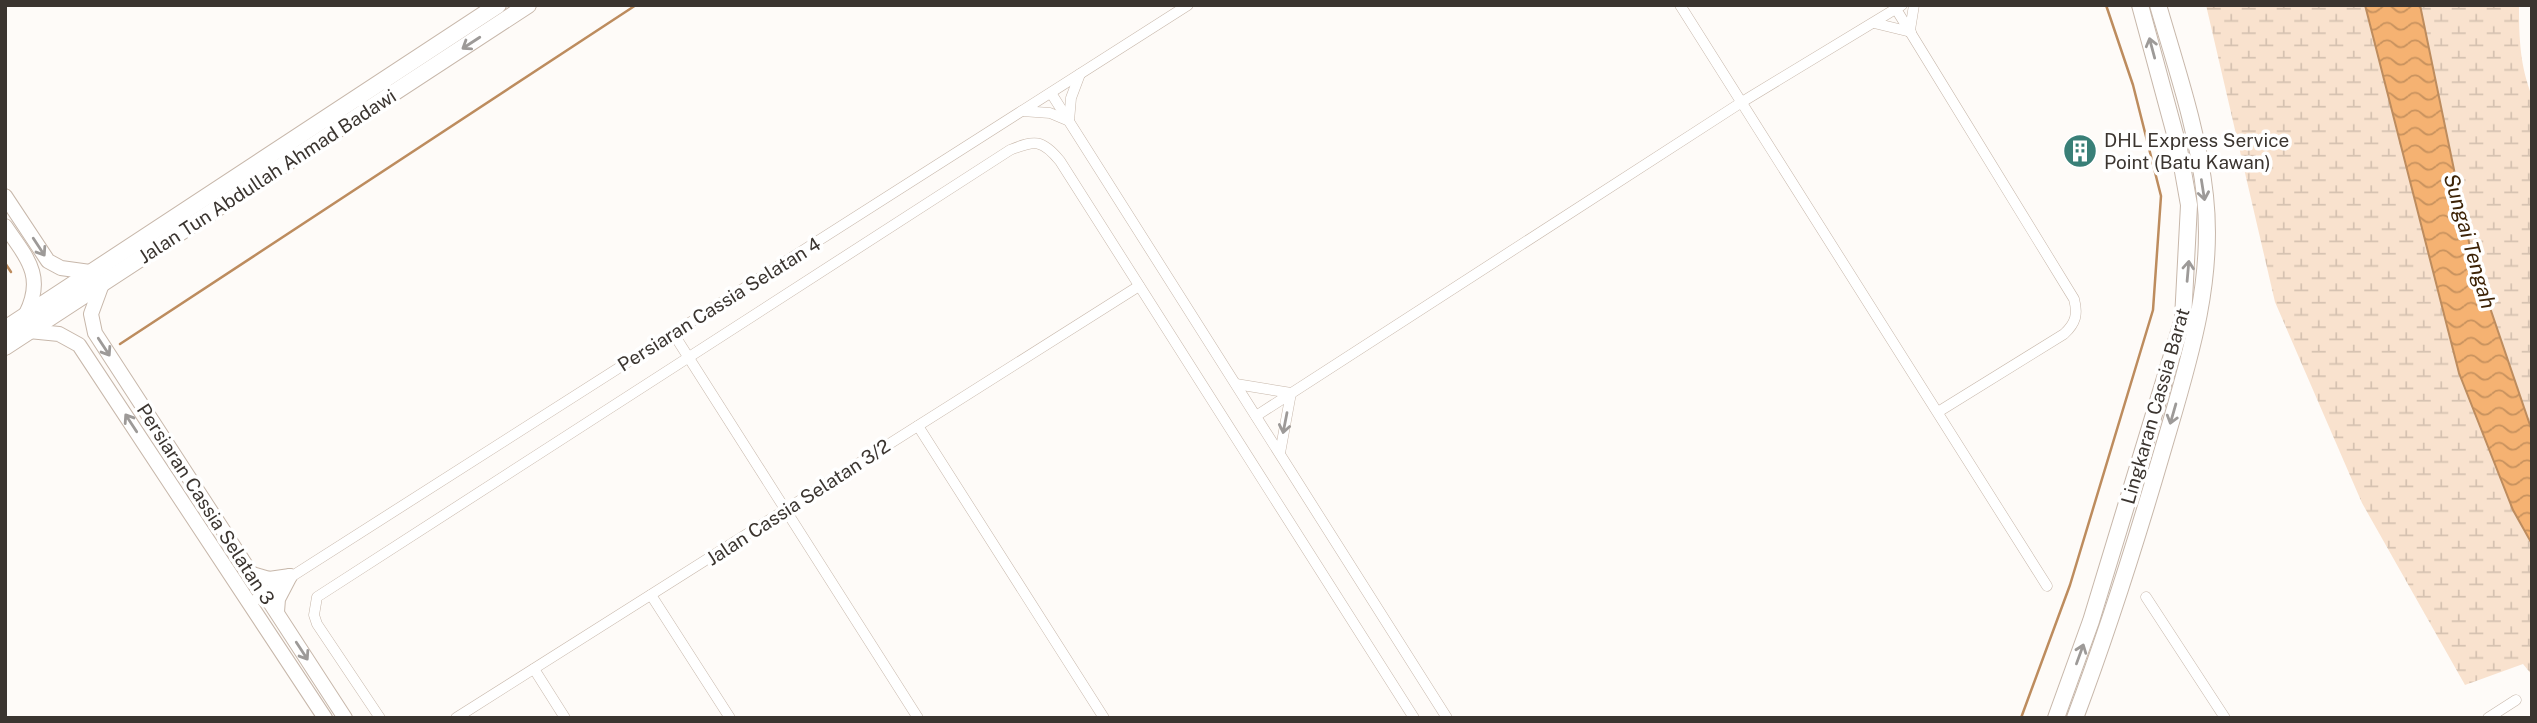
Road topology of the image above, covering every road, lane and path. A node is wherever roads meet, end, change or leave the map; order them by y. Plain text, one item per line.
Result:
1 (498, 5) edge
2 (528, 5) edge
3 (1188, 5) edge
4 (1680, 5) edge
5 (1914, 5) edge
6 (2140, 5) edge
7 (2158, 5) edge
8 (1899, 7) edge
9 (1874, 23) junction
10 (1910, 31) junction
11 (1080, 74) junction
12 (1051, 93) junction
13 (1742, 102) junction
14 (1021, 111) junction
15 (1069, 121) junction
16 (5, 196) edge
17 (5, 226) edge
18 (90, 272) junction
19 (102, 284) junction
20 (1139, 286) junction
21 (26, 314) junction
22 (5, 329) edge
23 (29, 331) junction
24 (673, 333) junction
25 (5, 347) edge
26 (690, 359) junction
27 (1236, 383) junction
28 (1291, 393) junction
29 (1938, 412) junction
30 (1256, 416) junction
31 (918, 426) junction
32 (1279, 453) junction
33 (786, 509) junction
34 (252, 574) junction
35 (290, 576) junction
36 (2047, 586) dead end
37 (264, 593) junction
38 (651, 595) junction
39 (2146, 597) dead end
40 (250, 603) junction
41 (277, 612) junction
42 (534, 669) junction
43 (2516, 700) dead end
44 (325, 718) edge
45 (345, 718) edge
46 (380, 718) edge
47 (456, 718) edge
48 (565, 718) edge
49 (730, 718) edge
50 (918, 718) edge
51 (1104, 718) edge
52 (1414, 718) edge
53 (1447, 718) edge
54 (2056, 718) edge
55 (2075, 718) edge
56 (2225, 718) edge
57 (2488, 718) edge

1 - 18 main road, Jalan Tun Abdullah Ahmad Badawi
2 -> 19 main road, Jalan Tun Abdullah Ahmad Badawi
3 - 11 street, Persiaran Cassia Selatan 4
4 - 13 street
5 - 10 street
54 -> 6 main road, Lingkaran Cassia Barat
7 -> 55 main road, Lingkaran Cassia Barat
8 - 9 street
8 - 10 street
9 - 10 street
9 - 13 street
10 - 29 street
11 - 12 street, Persiaran Cassia Selatan 4
11 - 15 street
12 - 14 street, Persiaran Cassia Selatan 4
12 - 15 street
13 - 28 street
13 - 29 street
14 - 15 street
14 - 24 street, Persiaran Cassia Selatan 4
15 - 27 street
16 -> 18 street
17 - 21 street
18 - 21 main road, Jalan Tun Abdullah Ahmad Badawi
19 - 23 main road, Jalan Tun Abdullah Ahmad Badawi
19 -> 34 street, Persiaran Cassia Selatan 3
20 - 26 street
20 - 31 street, Jalan Cassia Selatan 3/2
20 - 52 street
21 - 22 main road, Jalan Tun Abdullah Ahmad Badawi
23 - 25 main road, Jalan Tun Abdullah Ahmad Badawi
40 -> 23 street, Persiaran Cassia Selatan 3
24 - 26 street
24 - 35 street, Persiaran Cassia Selatan 4
26 - 33 street
26 - 46 street
27 - 28 street
27 - 30 street
28 - 30 street
28 -> 32 street
29 - 36 street
30 - 32 street
31 - 33 street, Jalan Cassia Selatan 3/2
31 - 51 street
32 - 53 street
33 - 38 street, Jalan Cassia Selatan 3/2
33 - 50 street
34 - 35 street
34 - 37 street, Persiaran Cassia Selatan 3
35 - 37 street, Persiaran Cassia Selatan 4
35 - 41 street
37 - 40 street, Persiaran Cassia Selatan 4
37 - 41 street, Persiaran Cassia Selatan 3
38 - 42 street, Jalan Cassia Selatan 3/2
38 - 49 street
39 - 56 street
40 - 44 street, Persiaran Cassia Selatan 3
41 -> 45 street, Persiaran Cassia Selatan 3
42 - 47 street, Jalan Cassia Selatan 3/2
42 - 48 street
43 - 57 street

